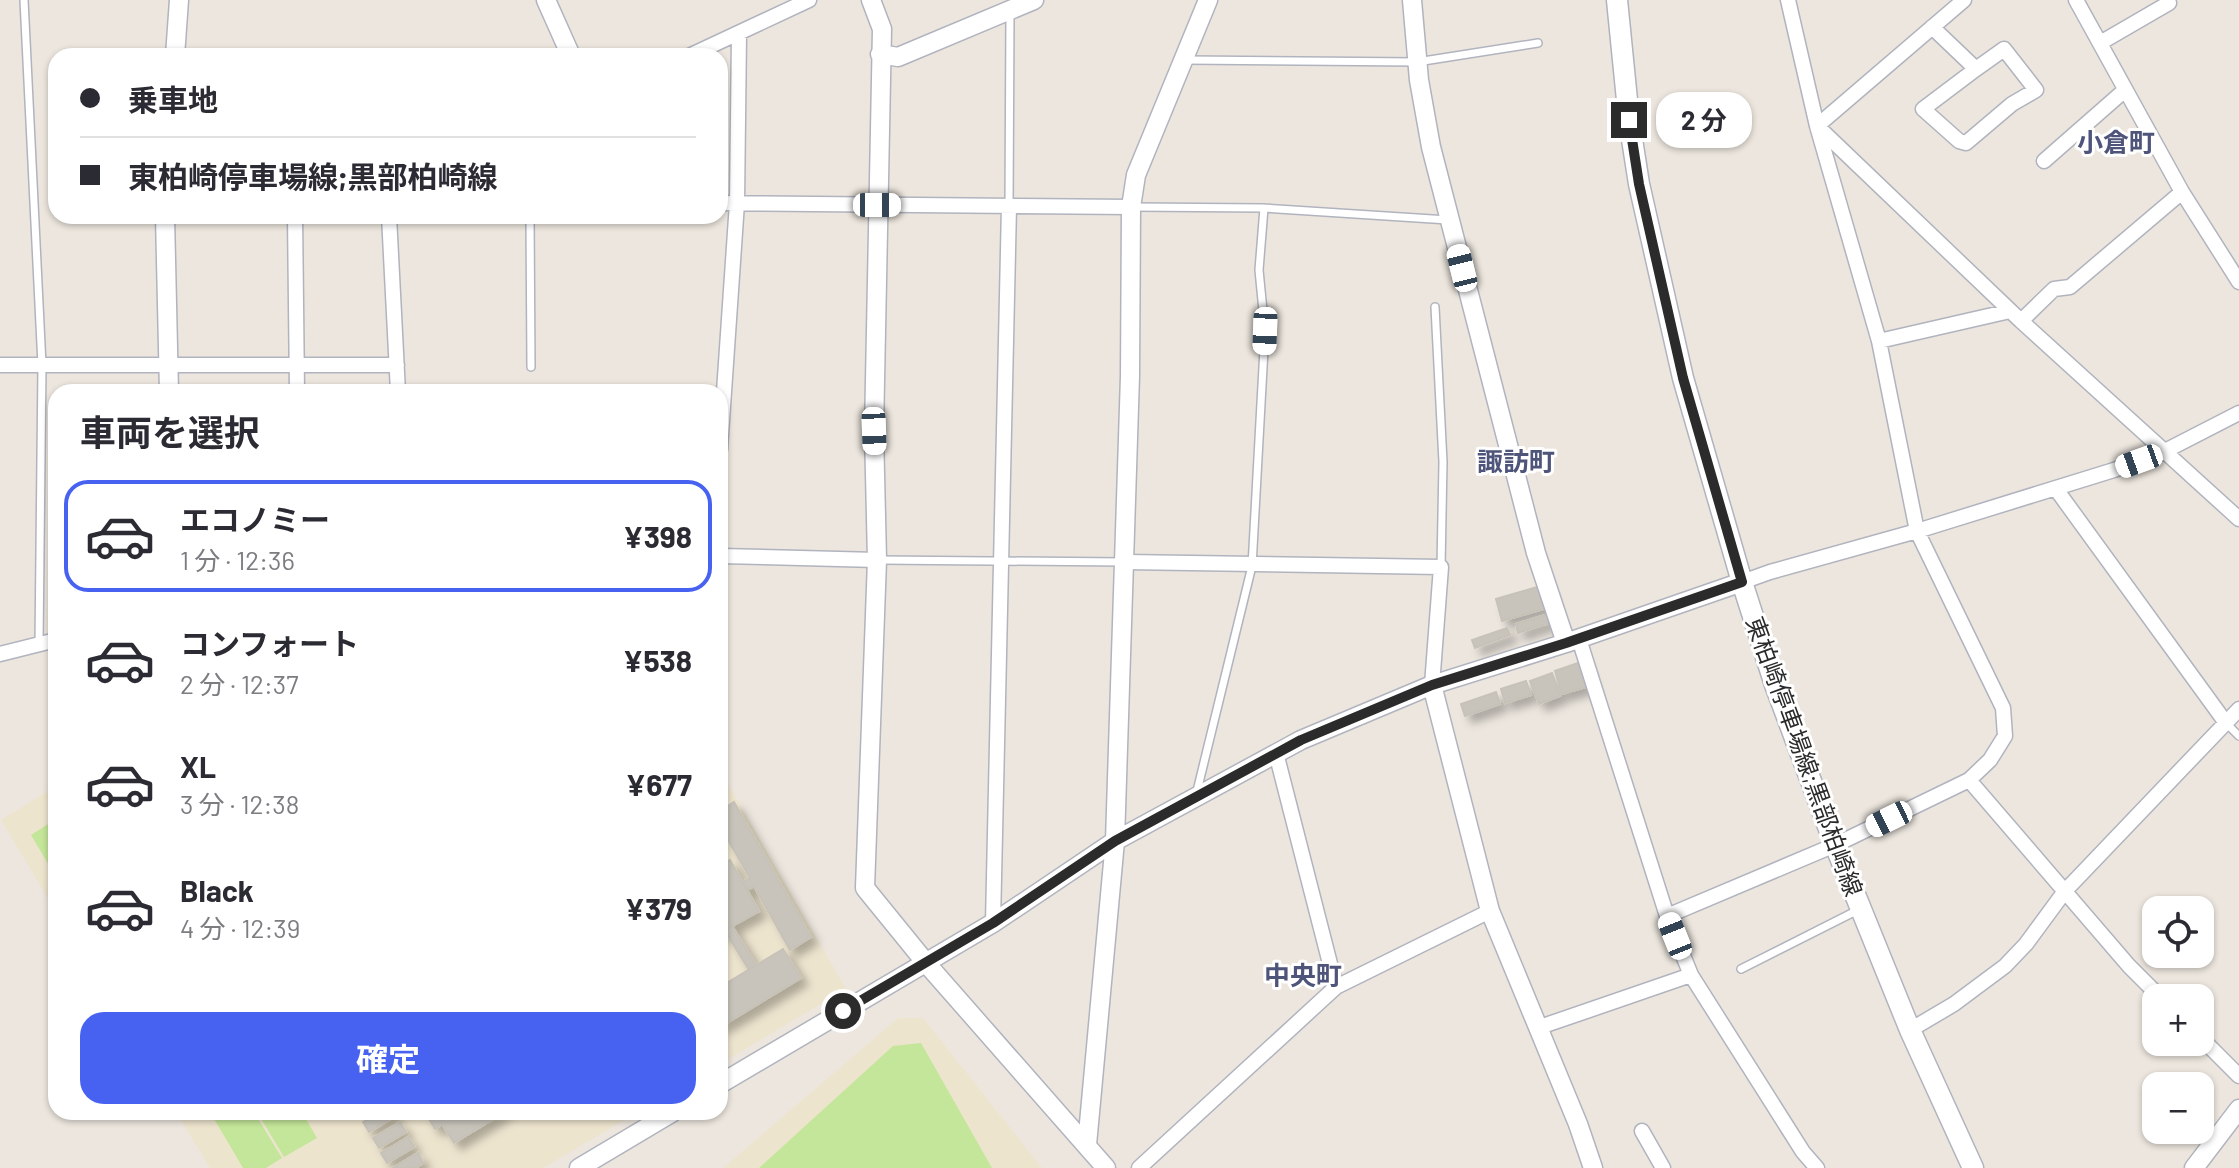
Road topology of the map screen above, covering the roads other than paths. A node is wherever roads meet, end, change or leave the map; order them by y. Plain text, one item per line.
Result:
1 (24, 0) edge
2 (179, 0) edge
3 (546, 0) edge
4 (809, 0) edge
5 (871, 0) edge
6 (1034, 0) edge
7 (1208, 0) edge
8 (1412, 0) edge
9 (1617, 0) edge
10 (1788, 0) edge
11 (1964, 0) edge
12 (2076, 0) edge
13 (2169, 3) dead end
14 (1010, 11) junction
15 (1932, 27) junction
16 (739, 35) junction
17 (1538, 43) dead end
18 (2100, 43) junction
19 (176, 48) edge
20 (567, 48) edge
21 (708, 48) edge
22 (880, 54) junction
23 (1184, 60) junction
24 (1417, 62) junction
25 (1976, 69) junction
26 (2125, 90) junction
27 (1817, 126) junction
28 (2044, 161) dead end
29 (2182, 192) junction
30 (728, 203) edge
31 (737, 203) junction
32 (877, 205) junction
33 (1009, 206) junction
34 (1131, 207) junction
35 (1264, 208) junction
36 (1451, 220) junction
37 (165, 224) edge
38 (295, 224) edge
39 (389, 224) edge
40 (530, 224) edge
41 (2239, 282) edge
42 (1435, 307) dead end
43 (2016, 316) junction
44 (1879, 341) junction
45 (0, 365) edge
46 (42, 365) junction
47 (169, 365) junction
48 (297, 365) junction
49 (397, 365) junction
50 (531, 367) dead end
51 (169, 384) edge
52 (297, 384) edge
53 (398, 384) edge
54 (725, 384) edge
55 (2239, 413) edge
56 (2163, 452) junction
57 (2056, 489) junction
58 (2239, 519) edge
59 (1917, 531) junction
60 (728, 556) edge
61 (877, 560) junction
62 (1002, 562) junction
63 (1125, 562) junction
64 (1252, 566) junction
65 (1441, 567) junction
66 (1742, 582) junction
67 (1572, 641) junction
68 (48, 642) edge
69 (39, 645) junction
70 (0, 654) edge
71 (1432, 685) junction
72 (2239, 709) edge
73 (2226, 723) junction
74 (2239, 736) edge
75 (1276, 753) junction
76 (1969, 780) junction
77 (1196, 797) junction
78 (1115, 841) junction
79 (1835, 845) junction
80 (2065, 891) junction
81 (1862, 909) junction
82 (1490, 911) junction
83 (1667, 916) junction
84 (993, 923) junction
85 (926, 963) junction
86 (1741, 969) dead end
87 (1691, 975) junction
88 (2147, 984) edge
89 (1336, 987) junction
90 (1537, 1028) junction
91 (1910, 1030) junction
92 (2214, 1051) edge
93 (2239, 1076) edge
94 (728, 1079) edge
95 (2239, 1109) edge
96 (660, 1120) edge
97 (1642, 1131) dead end
98 (1087, 1145) junction
99 (579, 1168) edge
100 (1106, 1168) edge
101 (1139, 1168) edge
102 (1593, 1168) edge
103 (1663, 1168) edge
104 (1817, 1168) edge
105 (1973, 1168) edge
106 (2194, 1168) edge

1 - 46 lane
2 - 19 street
3 - 20 street
4 - 16 street
5 - 22 street
6 - 14 street
7 - 23 street
8 - 24 street
9 - 66 main road, 東柏崎停車場線;黒部柏崎線
10 - 27 street
11 - 15 street
12 - 18 street
13 - 18 street
14 - 22 street
14 - 33 lane
15 - 25 street
15 - 27 street
16 - 21 street
16 - 31 street
17 - 24 lane
18 - 26 street
22 - 32 street
23 - 24 lane
23 - 34 street
24 - 36 street
25 - 25 street
26 - 28 street
26 - 29 street
27 - 43 street
27 - 44 street
29 - 41 street
29 - 43 street
30 - 31 street
31 - 32 street
31 - 54 street
32 - 33 street
32 - 61 street
33 - 34 street
33 - 62 street
34 - 35 lane
34 - 63 street
35 - 36 lane
35 - 64 lane
36 - 67 street
37 - 47 street
38 - 48 street
39 - 49 street
40 - 50 lane
42 - 65 lane
43 - 44 street
43 - 56 street
44 - 59 street
45 - 46 street
46 - 47 street
46 - 69 lane
47 - 48 street
47 - 51 street
48 - 49 street
48 - 52 street
49 - 53 street
55 - 56 street
56 - 57 street
56 - 58 street
57 - 59 street
57 - 73 street
59 - 66 street
59 - 76 street
60 - 61 street
61 - 62 lane
61 - 85 street
62 - 63 lane
62 - 84 street
63 - 64 street
63 - 78 street
64 - 65 street
64 - 77 lane
65 - 71 street
66 - 67 street
66 - 79 main road, 東柏崎停車場線;黒部柏崎線
67 - 71 street
67 - 83 street
68 - 69 street
69 - 70 street
71 - 75 street
71 - 82 street
72 - 73 street
73 - 74 lane
73 - 80 street
75 - 77 street
75 - 89 street
76 - 79 street
76 - 80 street
77 - 78 street
78 - 84 street
78 - 98 street
79 - 81 main road, 東柏崎停車場線;黒部柏崎線
79 - 83 street
80 - 88 street
80 - 91 street
81 - 86 lane
81 - 91 main road, 東柏崎停車場線;黒部柏崎線
82 - 89 street
82 - 90 street
83 - 87 street
84 - 85 street
85 - 94 street
85 - 98 street
87 - 90 street
87 - 104 street
89 - 101 street
90 - 102 street
91 - 105 main road, 東柏崎停車場線;黒部柏崎線
92 - 93 street
95 - 106 street
96 - 99 street
97 - 103 street
98 - 100 street

